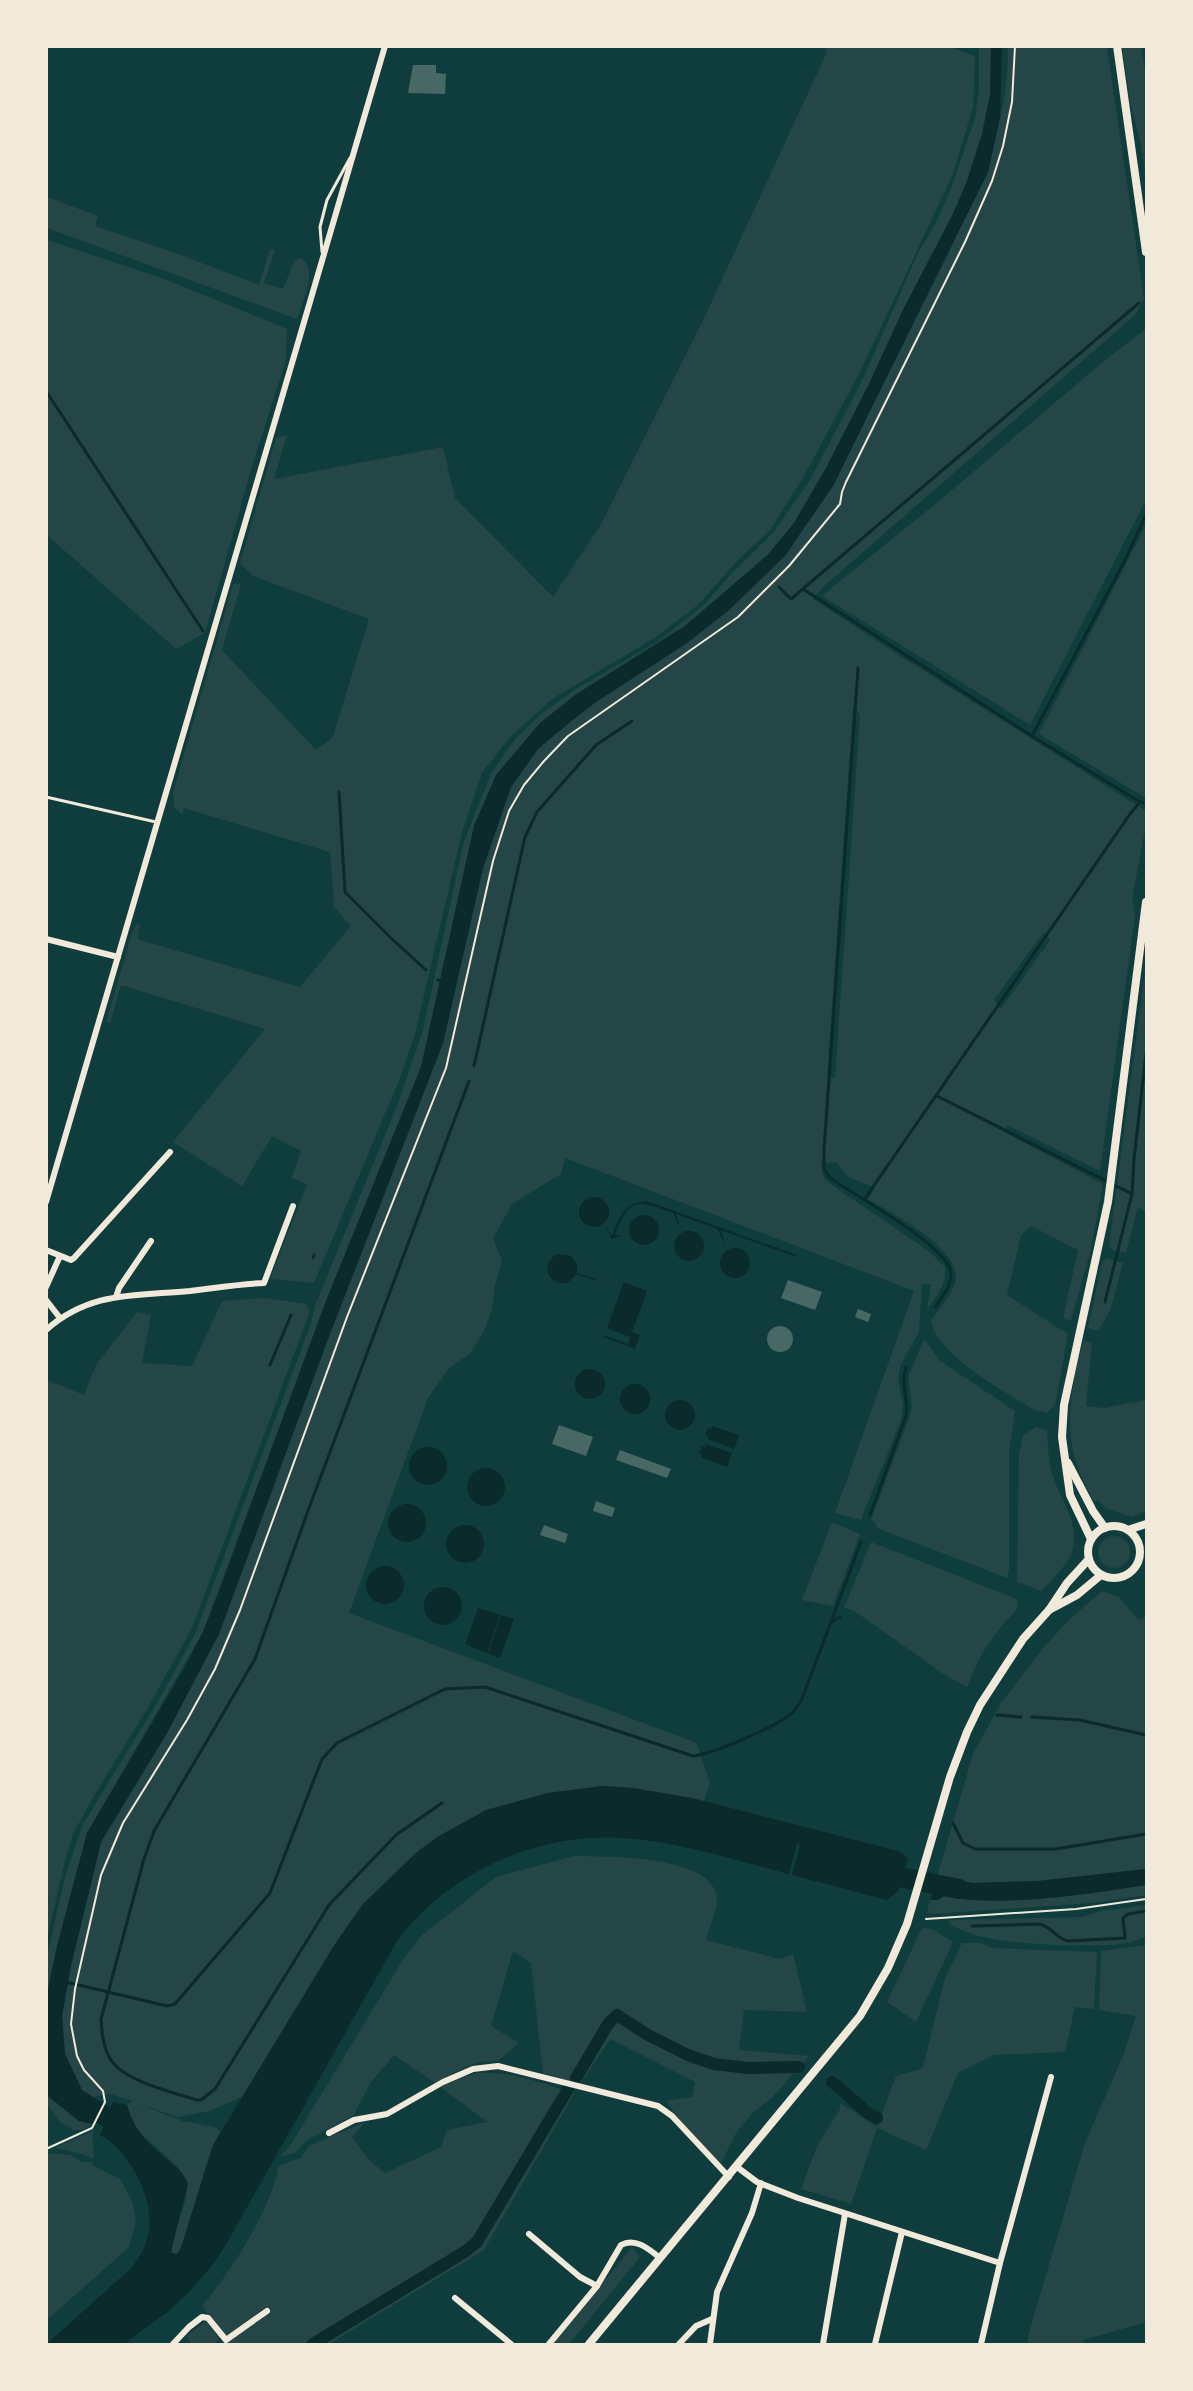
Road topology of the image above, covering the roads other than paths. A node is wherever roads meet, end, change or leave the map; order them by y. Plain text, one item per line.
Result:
1 (385, 46) edge
2 (1117, 46) edge
3 (355, 148) junction
4 (1146, 252) edge
5 (323, 257) junction
6 (46, 797) edge
7 (158, 823) junction
8 (1146, 902) edge
9 (46, 939) edge
10 (118, 957) junction
11 (170, 1152) dead end
12 (46, 1202) edge
13 (293, 1206) dead end
14 (151, 1241) dead end
15 (46, 1250) edge
16 (60, 1256) junction
17 (46, 1287) edge
18 (116, 1297) junction
19 (46, 1300) edge
20 (60, 1318) junction
21 (46, 1330) edge
22 (1066, 1460) junction
23 (1146, 1524) edge
24 (1106, 1528) junction
25 (1128, 1530) junction
26 (1091, 1539) junction
27 (1143, 1545) edge
28 (1089, 1559) junction
29 (1101, 1575) junction
30 (1049, 1610) junction
31 (1051, 2077) dead end
32 (329, 2133) dead end
33 (737, 2167) junction
34 (729, 2177) junction
35 (761, 2183) junction
36 (845, 2214) junction
37 (902, 2232) junction
38 (529, 2234) dead end
39 (660, 2258) junction
40 (1000, 2263) junction
41 (597, 2286) junction
42 (455, 2298) dead end
43 (267, 2311) dead end
44 (712, 2319) junction
45 (173, 2344) edge
46 (511, 2344) edge
47 (549, 2344) edge
48 (589, 2344) edge
49 (678, 2344) edge
50 (710, 2344) edge
51 (823, 2344) edge
52 (875, 2344) edge
53 (981, 2344) edge

1 - 3 street
2 - 4 main road
3 - 5 street
3 - 5 lane
5 - 7 street
6 - 7 lane
7 - 10 street
8 - 22 main road
9 - 10 street
10 - 12 street
11 - 16 street
13 - 18 street
14 - 18 street
15 - 16 street
16 - 17 street
18 - 20 street
19 - 20 street
20 - 21 street
22 - 24 main road
22 - 26 main road
23 - 25 main road
24 - 25 main road
24 - 26 main road
25 - 27 main road
26 - 28 main road
27 - 29 main road
28 - 29 main road
28 - 30 main road
29 - 30 main road
30 - 33 main road
31 - 40 street
32 - 34 street
33 - 34 main road
33 - 35 street
34 - 39 main road
35 - 36 street
35 - 44 street
36 - 37 street
36 - 51 street
37 - 40 street
37 - 52 street
38 - 41 street
39 - 41 street
39 - 48 main road
40 - 53 street
41 - 47 street
42 - 46 street
43 - 45 street
44 - 49 street
44 - 50 street

